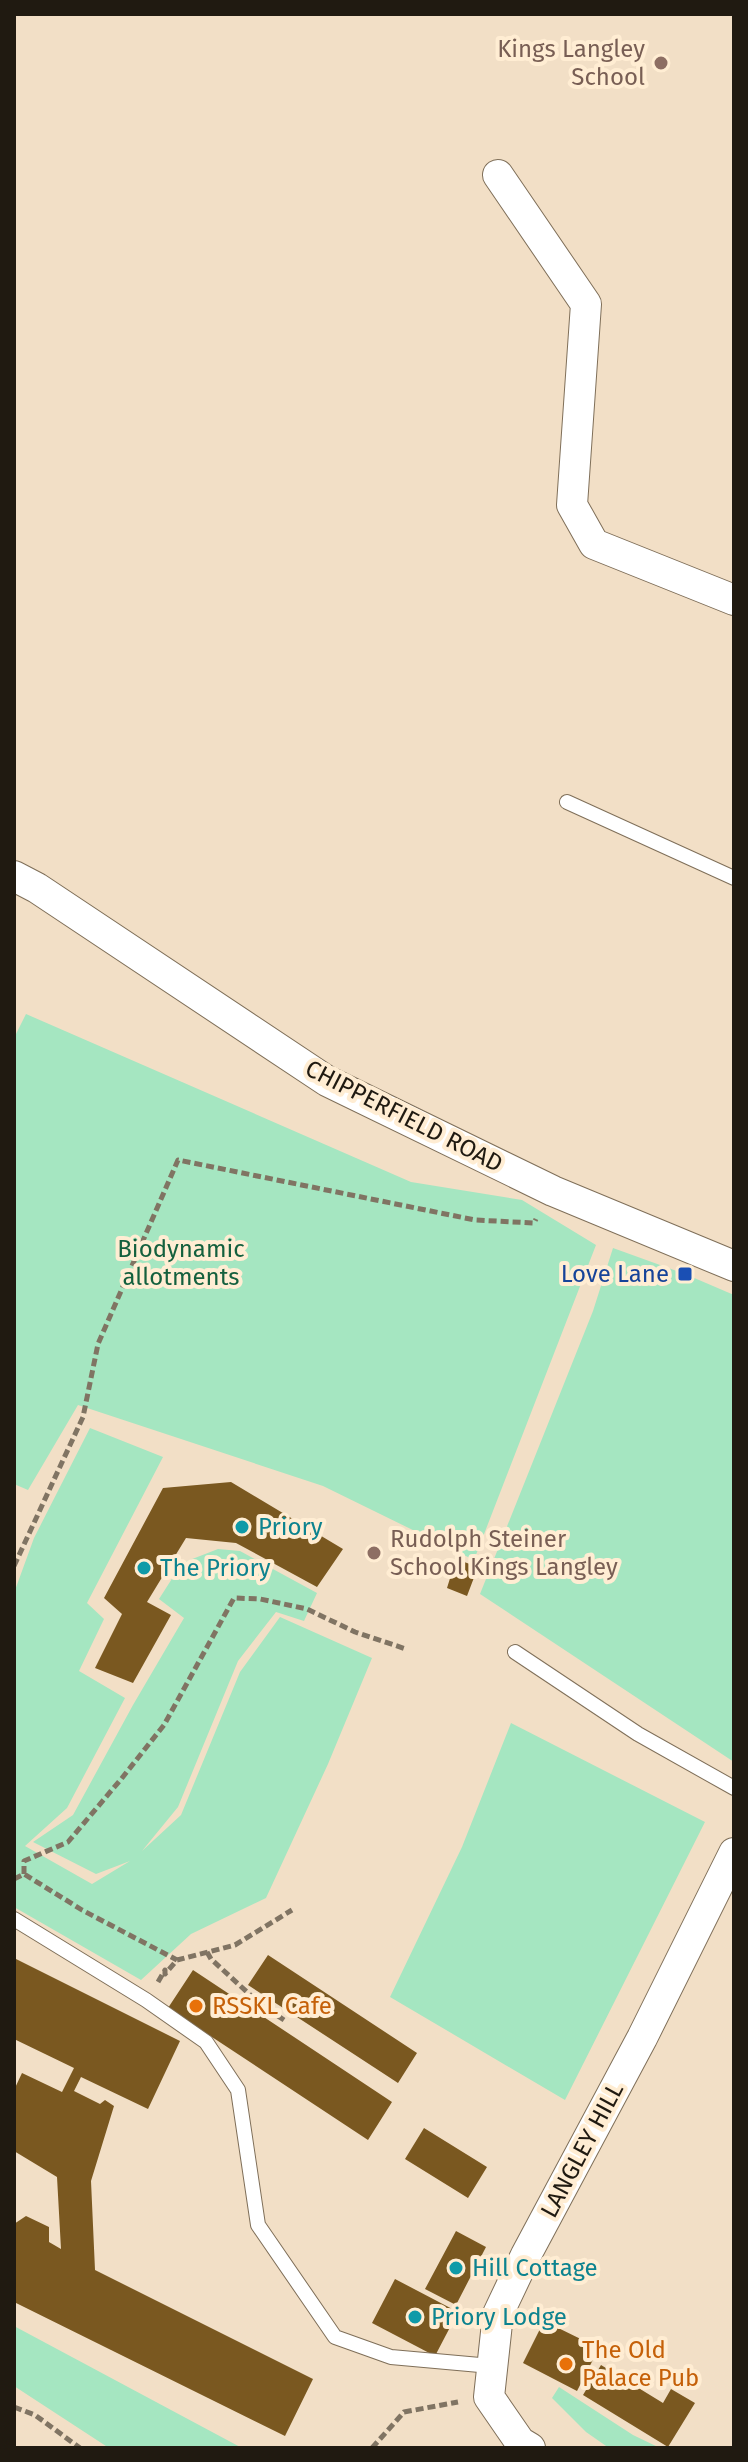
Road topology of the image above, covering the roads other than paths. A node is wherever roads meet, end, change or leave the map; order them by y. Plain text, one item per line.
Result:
1 (498, 175) dead end
2 (734, 600) edge
3 (567, 802) dead end
4 (14, 876) edge
5 (734, 878) edge
6 (734, 1266) edge
7 (515, 1652) dead end
8 (734, 1788) edge
9 (734, 1853) edge
10 (14, 1919) edge
11 (491, 2366) junction
12 (530, 2448) edge

1 - 2 street
3 - 5 lane
4 - 6 street, CHIPPERFIELD ROAD
7 - 8 lane
9 - 11 street, LANGLEY HILL
10 - 11 lane
11 - 12 street, LANGLEY HILL

